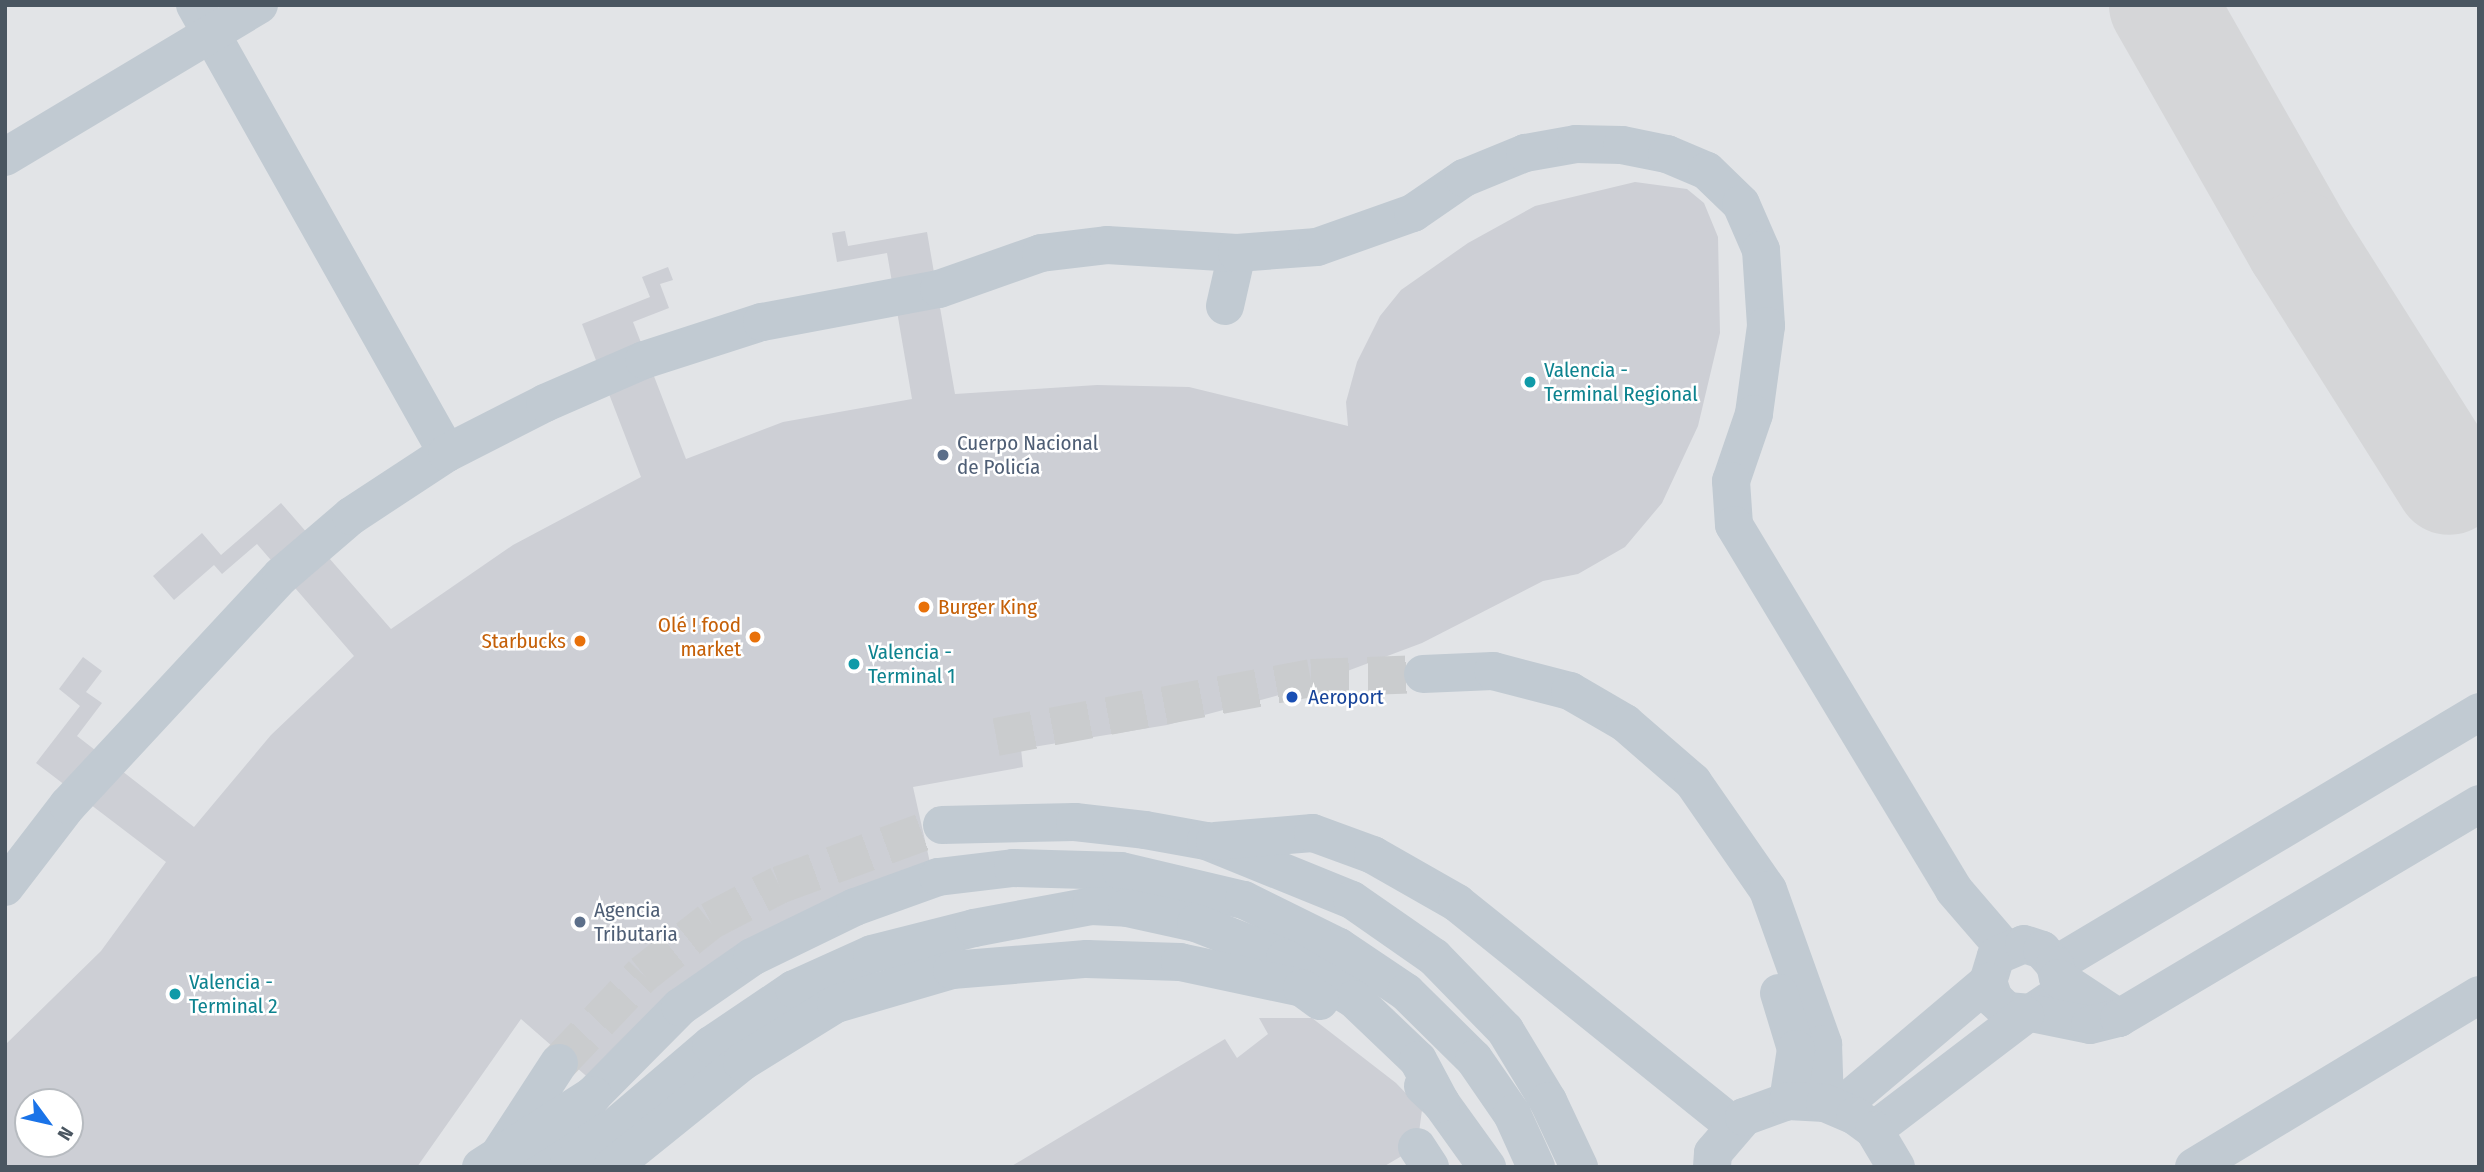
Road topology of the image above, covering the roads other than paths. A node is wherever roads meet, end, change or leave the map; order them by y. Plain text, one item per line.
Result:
1 (259, 5) edge
2 (203, 20) edge
3 (5, 157) edge
4 (1237, 253) junction
5 (1226, 306) dead end
6 (447, 453) junction
7 (1423, 674) tunnel mouth
8 (2479, 712) edge
9 (2479, 804) edge
10 (942, 825) tunnel mouth
11 (1206, 841) junction
12 (5, 887) edge
13 (2006, 949) junction
14 (2056, 971) junction
15 (1987, 982) junction
16 (2479, 995) edge
17 (2028, 1014) junction
18 (2119, 1018) junction
19 (559, 1063) tunnel mouth
20 (593, 1095) junction
21 (1441, 1103) junction
22 (1818, 1104) junction
23 (1734, 1126) junction
24 (1874, 1130) junction
25 (481, 1167) edge
26 (491, 1167) edge
27 (538, 1167) edge
28 (568, 1167) edge
29 (612, 1167) edge
30 (1487, 1167) edge
31 (1536, 1167) edge
32 (1578, 1167) edge
33 (1712, 1167) edge
34 (1896, 1167) edge
35 (2194, 1167) edge

1 - 2 street
2 - 3 street
2 - 6 street
4 - 5 street
4 - 6 street
4 - 13 street
6 - 12 street
7 - 22 street
8 - 14 street
9 - 18 street
10 - 11 street
11 - 23 street
11 - 32 street
13 - 14 street
13 - 15 street
14 - 17 street
14 - 18 street
15 - 17 street
15 - 22 street
16 - 35 street
17 - 18 street
17 - 24 street
19 - 26 street
20 - 25 street, bridge
20 - 27 street
20 - 31 street
21 - 28 street
21 - 29 street
21 - 30 street
22 - 23 street
22 - 24 street
23 - 33 street
24 - 34 street

